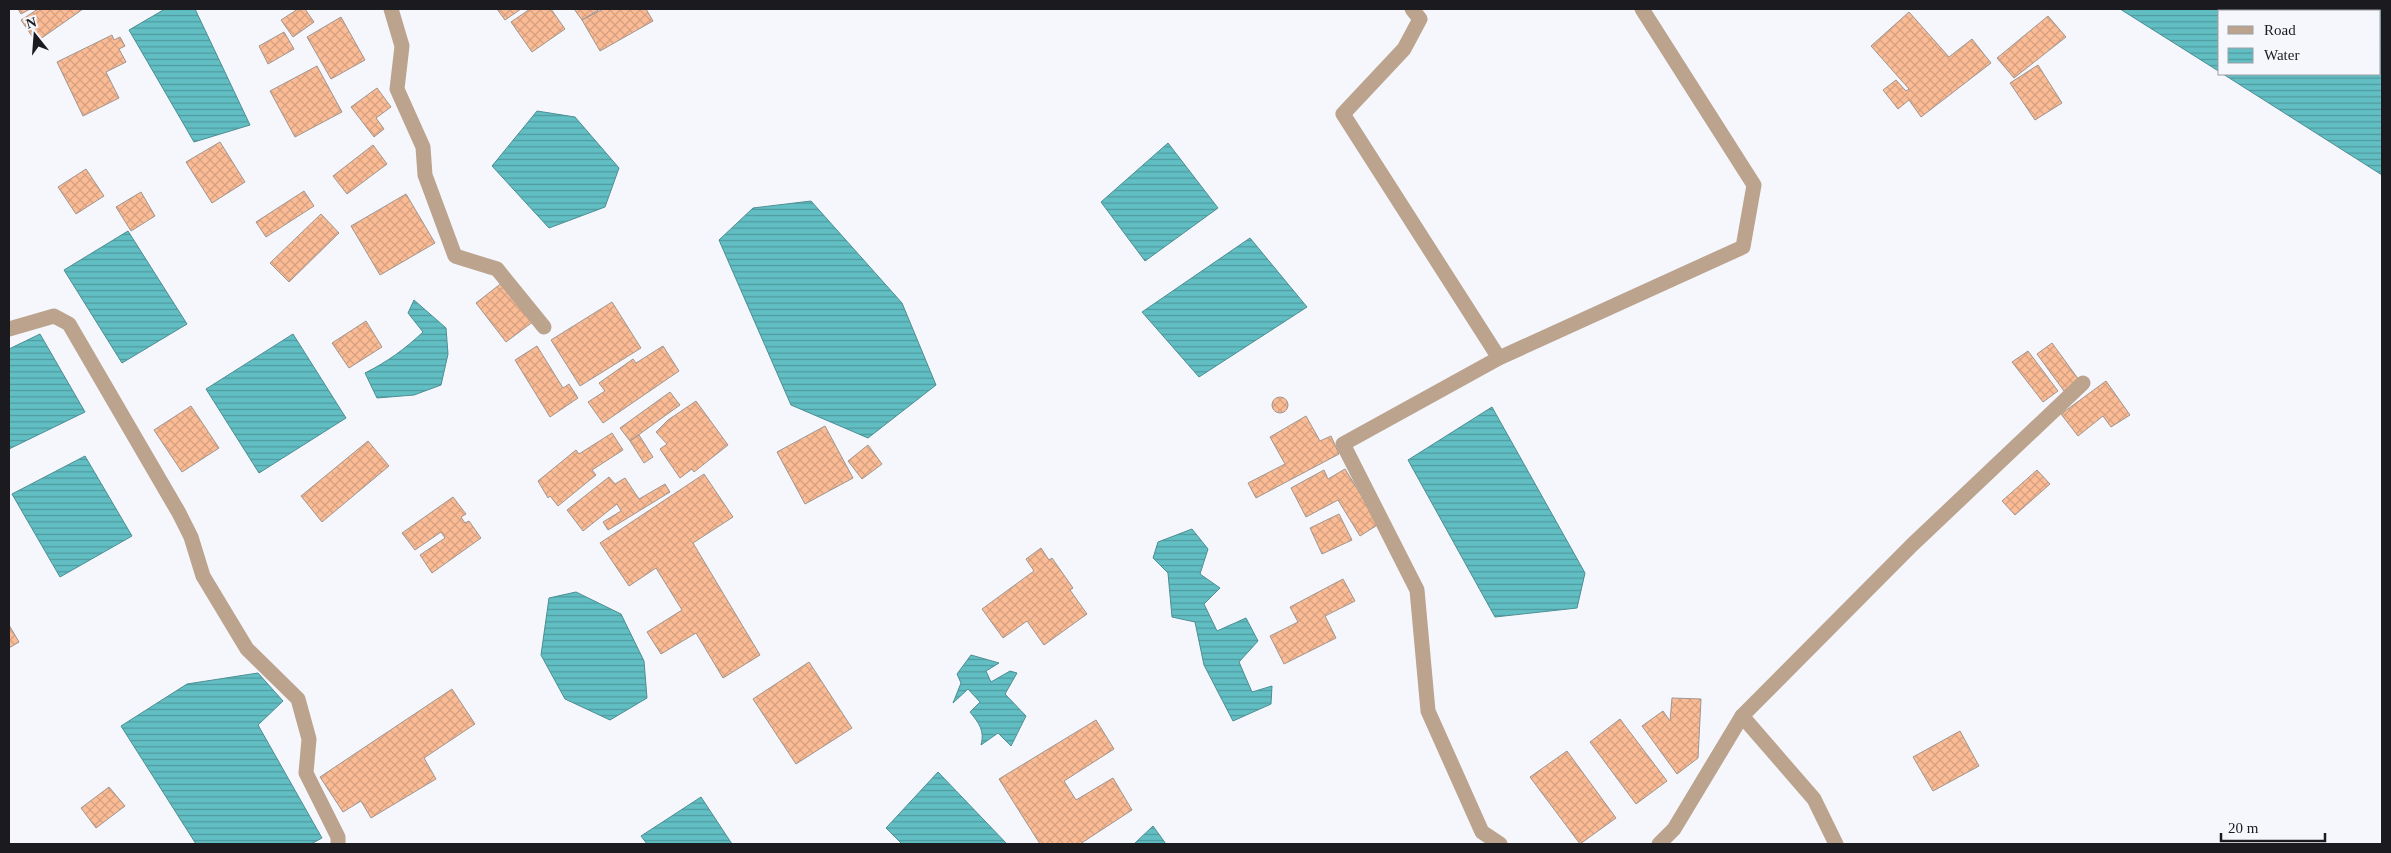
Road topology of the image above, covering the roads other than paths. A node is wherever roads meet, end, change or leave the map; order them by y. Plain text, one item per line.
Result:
1 (391, 9) edge
2 (1412, 9) edge
3 (1642, 9) edge
4 (544, 327) dead end
5 (9, 330) edge
6 (1499, 358) junction
7 (2083, 384) dead end
8 (1742, 716) junction
9 (338, 844) edge
10 (1500, 844) edge
11 (1659, 844) edge
12 (1836, 844) edge

1 - 4 street
2 - 6 street
3 - 6 street
5 - 9 street
6 - 10 street
7 - 8 street
8 - 11 street
8 - 12 street

